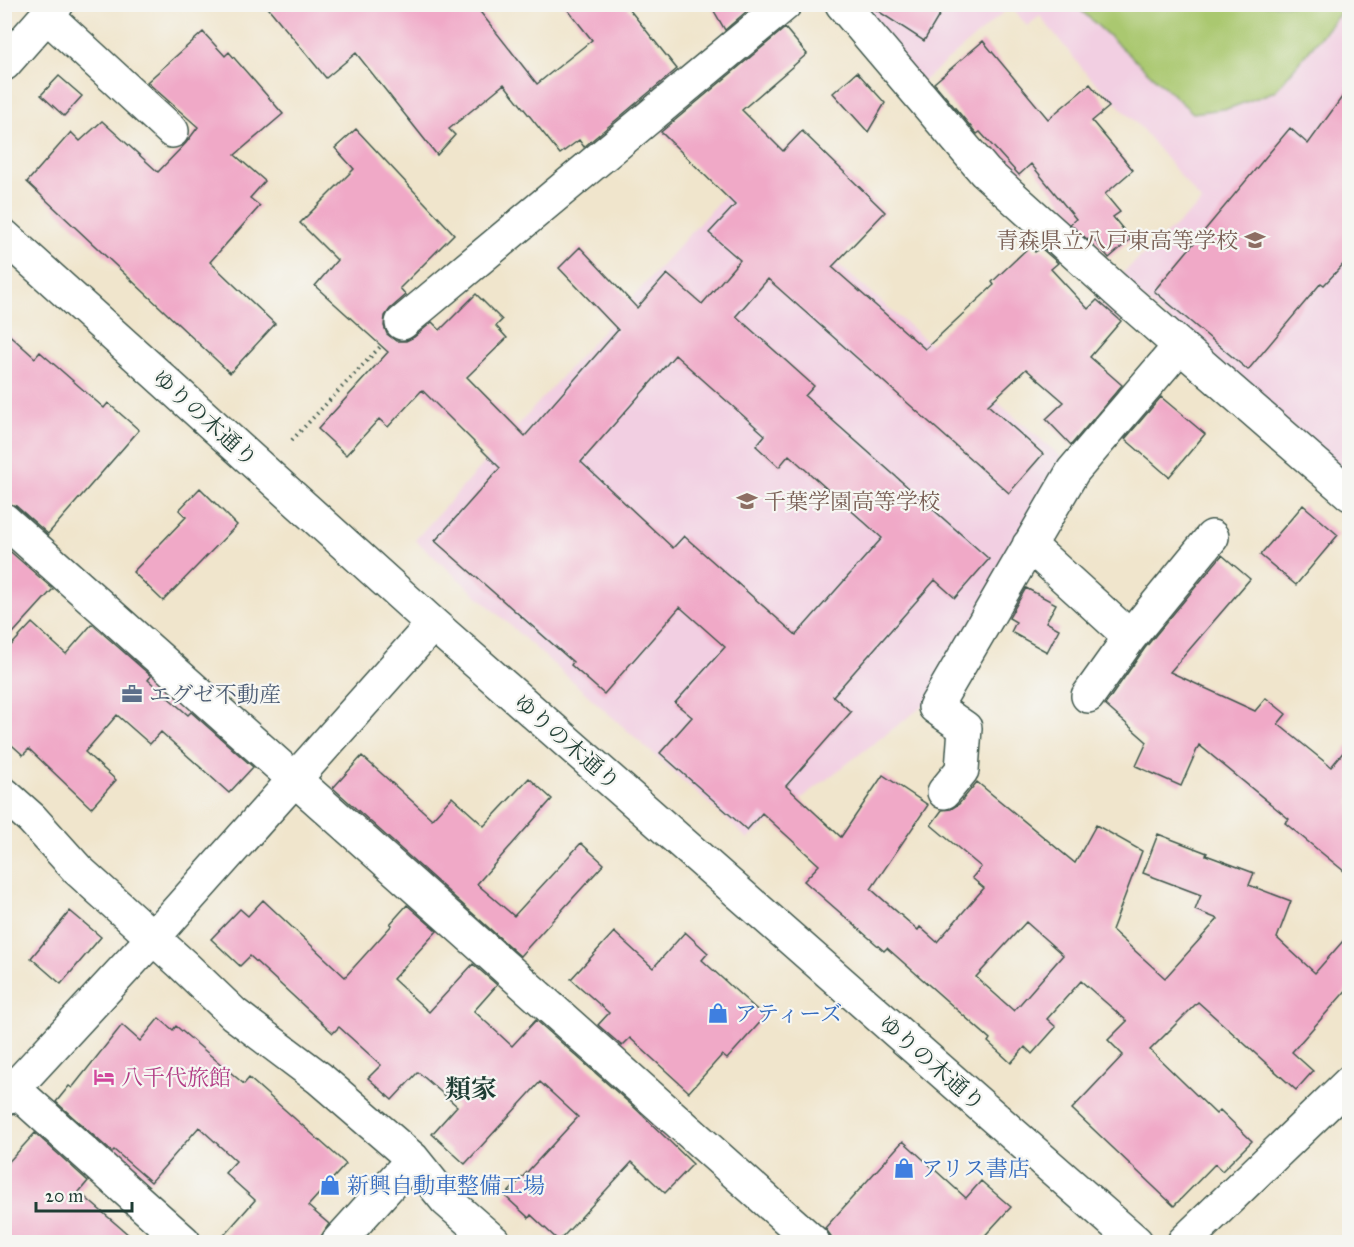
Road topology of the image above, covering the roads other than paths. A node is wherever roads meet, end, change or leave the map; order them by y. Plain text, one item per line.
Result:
1 (785, 4) edge
2 (843, 4) edge
3 (52, 10) edge
4 (4, 64) edge
5 (172, 131) dead end
6 (4, 236) edge
7 (402, 323) road end
8 (1180, 346) junction
9 (1350, 494) edge
10 (4, 520) edge
11 (1212, 537) dead end
12 (1029, 545) junction
13 (433, 624) junction
14 (1130, 637) junction
15 (1088, 696) dead end
16 (294, 780) junction
17 (944, 792) dead end
18 (4, 794) edge
19 (153, 938) junction
20 (1350, 1082) edge
21 (9, 1094) edge
22 (413, 1159) junction
23 (184, 1242) edge
24 (338, 1242) edge
25 (494, 1242) edge
26 (813, 1242) edge
27 (1136, 1242) edge
28 (1184, 1242) edge

1 - 7 street
2 - 8 street
3 - 4 street
3 - 5 street
6 - 13 street, ゆりの木通り
8 - 9 street
8 - 12 street
10 - 16 street
11 - 14 street
12 - 14 street
12 - 17 street
13 - 16 street
13 - 27 street, ゆりの木通り
14 - 15 street
16 - 19 street
16 - 26 street
18 - 19 street
19 - 21 street
19 - 22 street
20 - 28 street
21 - 23 street
22 - 24 street
22 - 25 street

